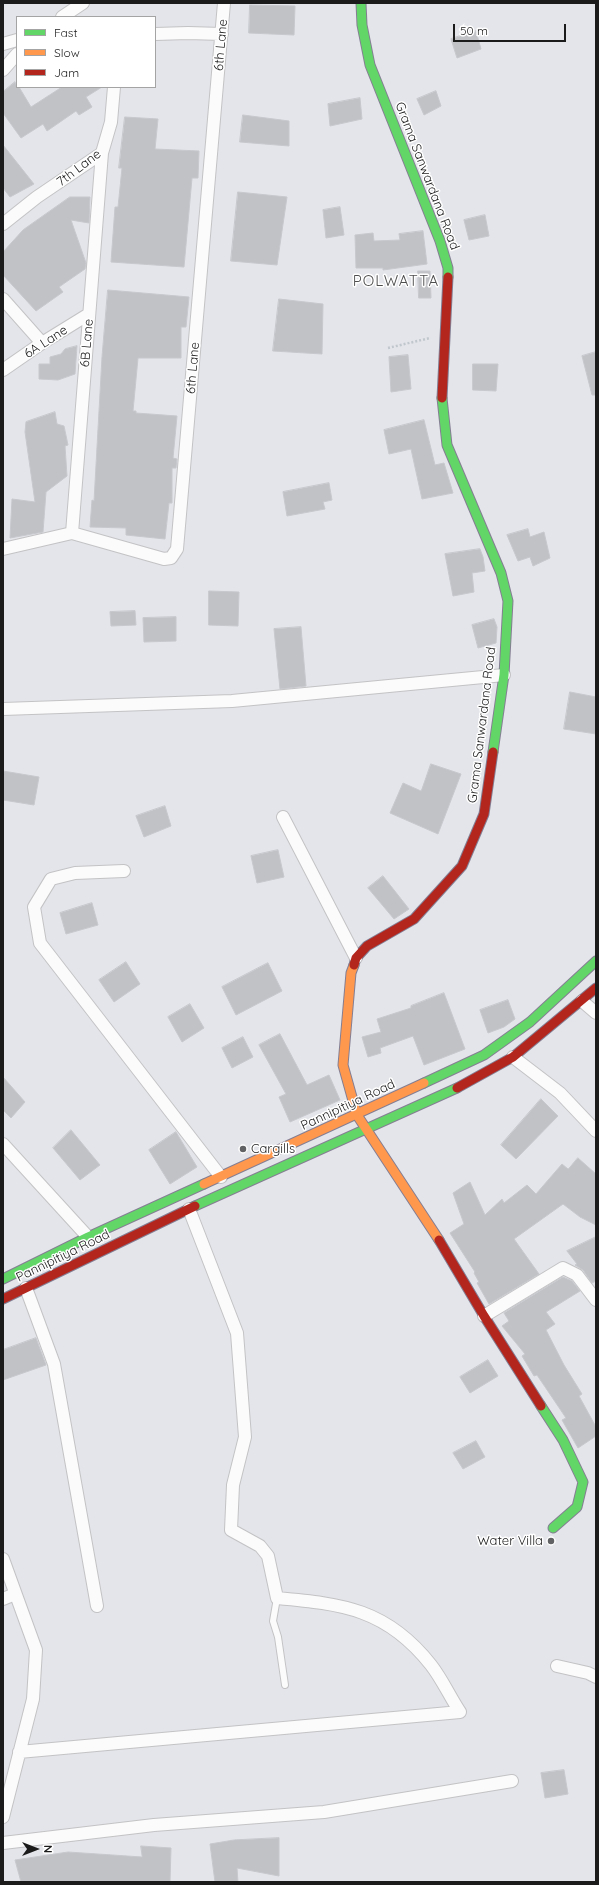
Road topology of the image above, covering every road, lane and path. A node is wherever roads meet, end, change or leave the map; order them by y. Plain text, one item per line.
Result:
1 (83, 3) edge
2 (224, 3) edge
3 (361, 3) edge
4 (64, 16) edge
5 (156, 34) edge
6 (222, 34) junction
7 (16, 40) edge
8 (3, 44) edge
9 (16, 55) edge
10 (3, 70) edge
11 (114, 88) edge
12 (102, 153) junction
13 (3, 224) edge
14 (3, 299) edge
15 (89, 314) junction
16 (444, 334) junction
17 (42, 343) junction
18 (388, 348) dead end
19 (3, 370) edge
20 (72, 533) junction
21 (3, 549) edge
22 (504, 675) junction
23 (3, 709) edge
24 (283, 817) dead end
25 (124, 871) dead end
26 (356, 958) junction
27 (596, 961) edge
28 (596, 988) edge
29 (582, 1002) junction
30 (596, 1013) edge
31 (513, 1057) junction
32 (357, 1116) junction
33 (365, 1129) junction
34 (596, 1131) edge
35 (3, 1144) edge
36 (221, 1177) junction
37 (189, 1209) junction
38 (88, 1236) junction
39 (3, 1279) edge
40 (26, 1288) junction
41 (3, 1299) edge
42 (596, 1300) edge
43 (484, 1316) junction
44 (553, 1528) dead end
45 (3, 1559) edge
46 (15, 1594) junction
47 (3, 1598) edge
48 (277, 1598) junction
49 (96, 1606) dead end
50 (557, 1666) dead end
51 (596, 1677) edge
52 (285, 1686) dead end
53 (20, 1752) junction
54 (512, 1781) dead end
55 (3, 1817) edge
56 (3, 1843) edge

1 - 4 street
2 - 6 street, 6th Lane
3 - 16 street, Grama Sanwardana Road
5 - 6 street
6 - 20 street, 6th Lane
7 - 8 street
9 - 10 street
11 - 12 street, 7th Lane
12 - 13 street, 7th Lane
12 - 15 street, 6B Lane
14 - 17 street
15 - 17 street, 6A Lane
15 - 20 street, 6B Lane
16 - 18 path
16 - 22 street, Grama Sanwardana Road
17 - 19 street, 6A Lane
20 - 21 street, 6th Lane
22 - 23 street
22 - 26 street, Grama Sanwardana Road
24 - 26 street
25 - 36 street
26 - 32 street, Grama Sanwardana Road
27 - 32 street, Pannipitiya Road
28 - 29 street, Pannipitiya Road
29 - 30 street
29 - 31 street, Pannipitiya Road
31 - 33 street, Pannipitiya Road
31 - 34 street
32 - 33 street, Grama Sanwardana Road
32 - 36 street, Pannipitiya Road
33 - 37 street, Pannipitiya Road
33 - 43 street, Grama Sanwardana Road
35 - 38 street
36 - 38 street, Pannipitiya Road
37 - 40 street, Pannipitiya Road
37 - 48 street
38 - 39 street, Pannipitiya Road
40 - 41 street, Pannipitiya Road
40 - 49 street
42 - 43 street
43 - 44 street, Grama Sanwardana Road
45 - 46 street
46 - 47 street
46 - 53 street
48 - 52 lane
48 - 53 street
50 - 51 street
53 - 55 street
54 - 56 street

